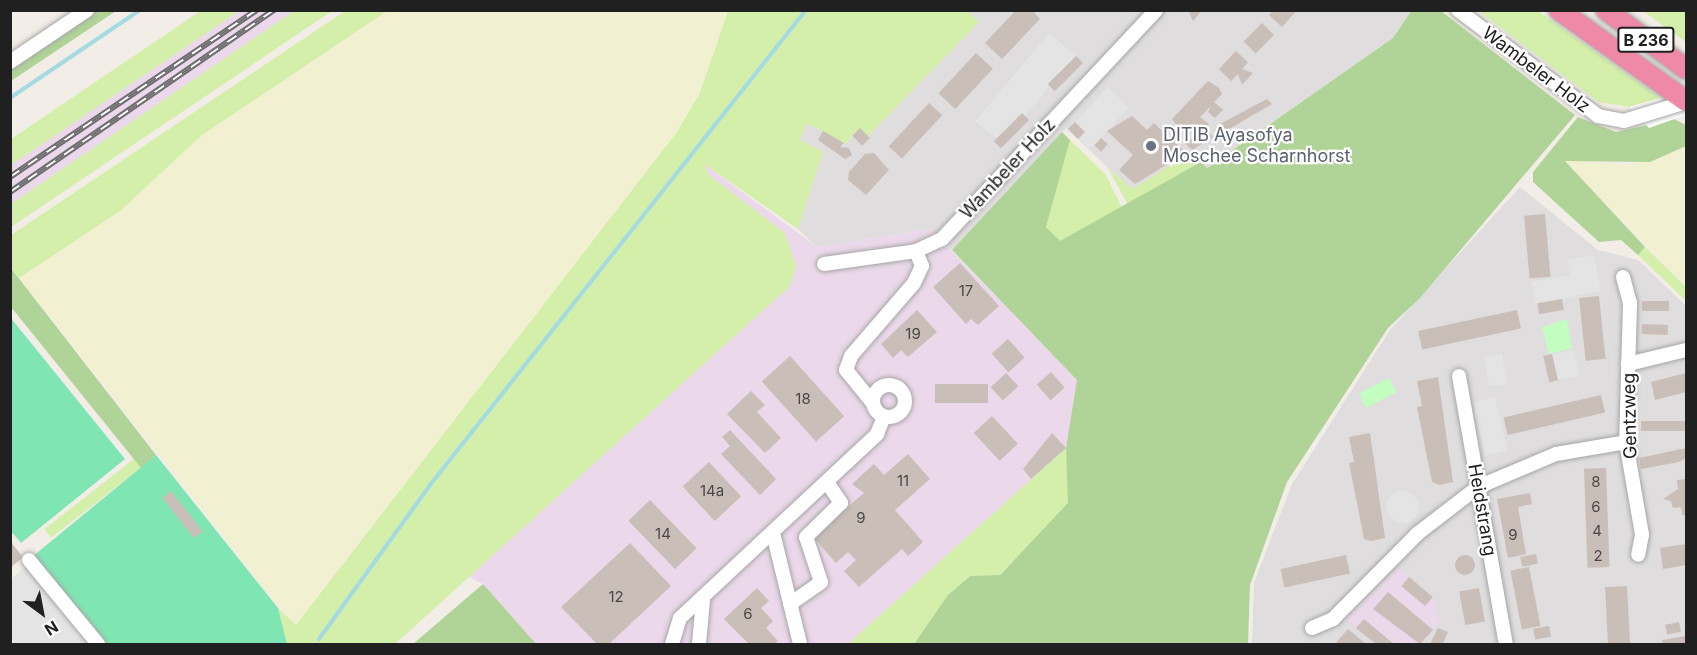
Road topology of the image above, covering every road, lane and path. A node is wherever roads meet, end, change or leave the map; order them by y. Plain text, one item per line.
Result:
1 (87, 10) edge
2 (1156, 10) edge
3 (1458, 10) edge
4 (1558, 10) edge
5 (1606, 10) edge
6 (10, 62) edge
7 (1686, 69) edge
8 (1686, 102) edge
9 (916, 251) junction
10 (824, 264) dead end
11 (1623, 277) dead end
12 (1686, 350) edge
13 (1628, 364) junction
14 (1459, 376) dead end
15 (872, 402) junction
16 (884, 417) junction
17 (1626, 442) junction
18 (827, 482) junction
19 (1478, 487) junction
20 (773, 533) junction
21 (1638, 555) dead end
22 (29, 560) dead end
23 (703, 600) junction
24 (790, 604) junction
25 (1312, 628) dead end
26 (98, 645) edge
27 (672, 645) edge
28 (699, 645) edge
29 (800, 645) edge
30 (1506, 645) edge

1 - 6 street
2 - 9 street, Wambeler Holz
3 - 8 street, Wambeler Holz
4 - 8 highway, B 236
5 - 7 highway, B 236
9 - 10 street, Wambeler Holz
9 - 15 street
11 - 13 street, Gentzweg
12 - 13 street
13 - 17 street, Gentzweg
14 - 19 street, Heidstrang
15 - 16 street
15 - 16 street
16 - 18 street
17 - 19 street
17 - 21 street, Gentzweg
18 - 20 street
18 - 24 street
19 - 25 street
19 - 30 street, Heidstrang
20 - 23 street
20 - 24 street
22 - 26 street
23 - 27 street
23 - 28 street
24 - 29 street

